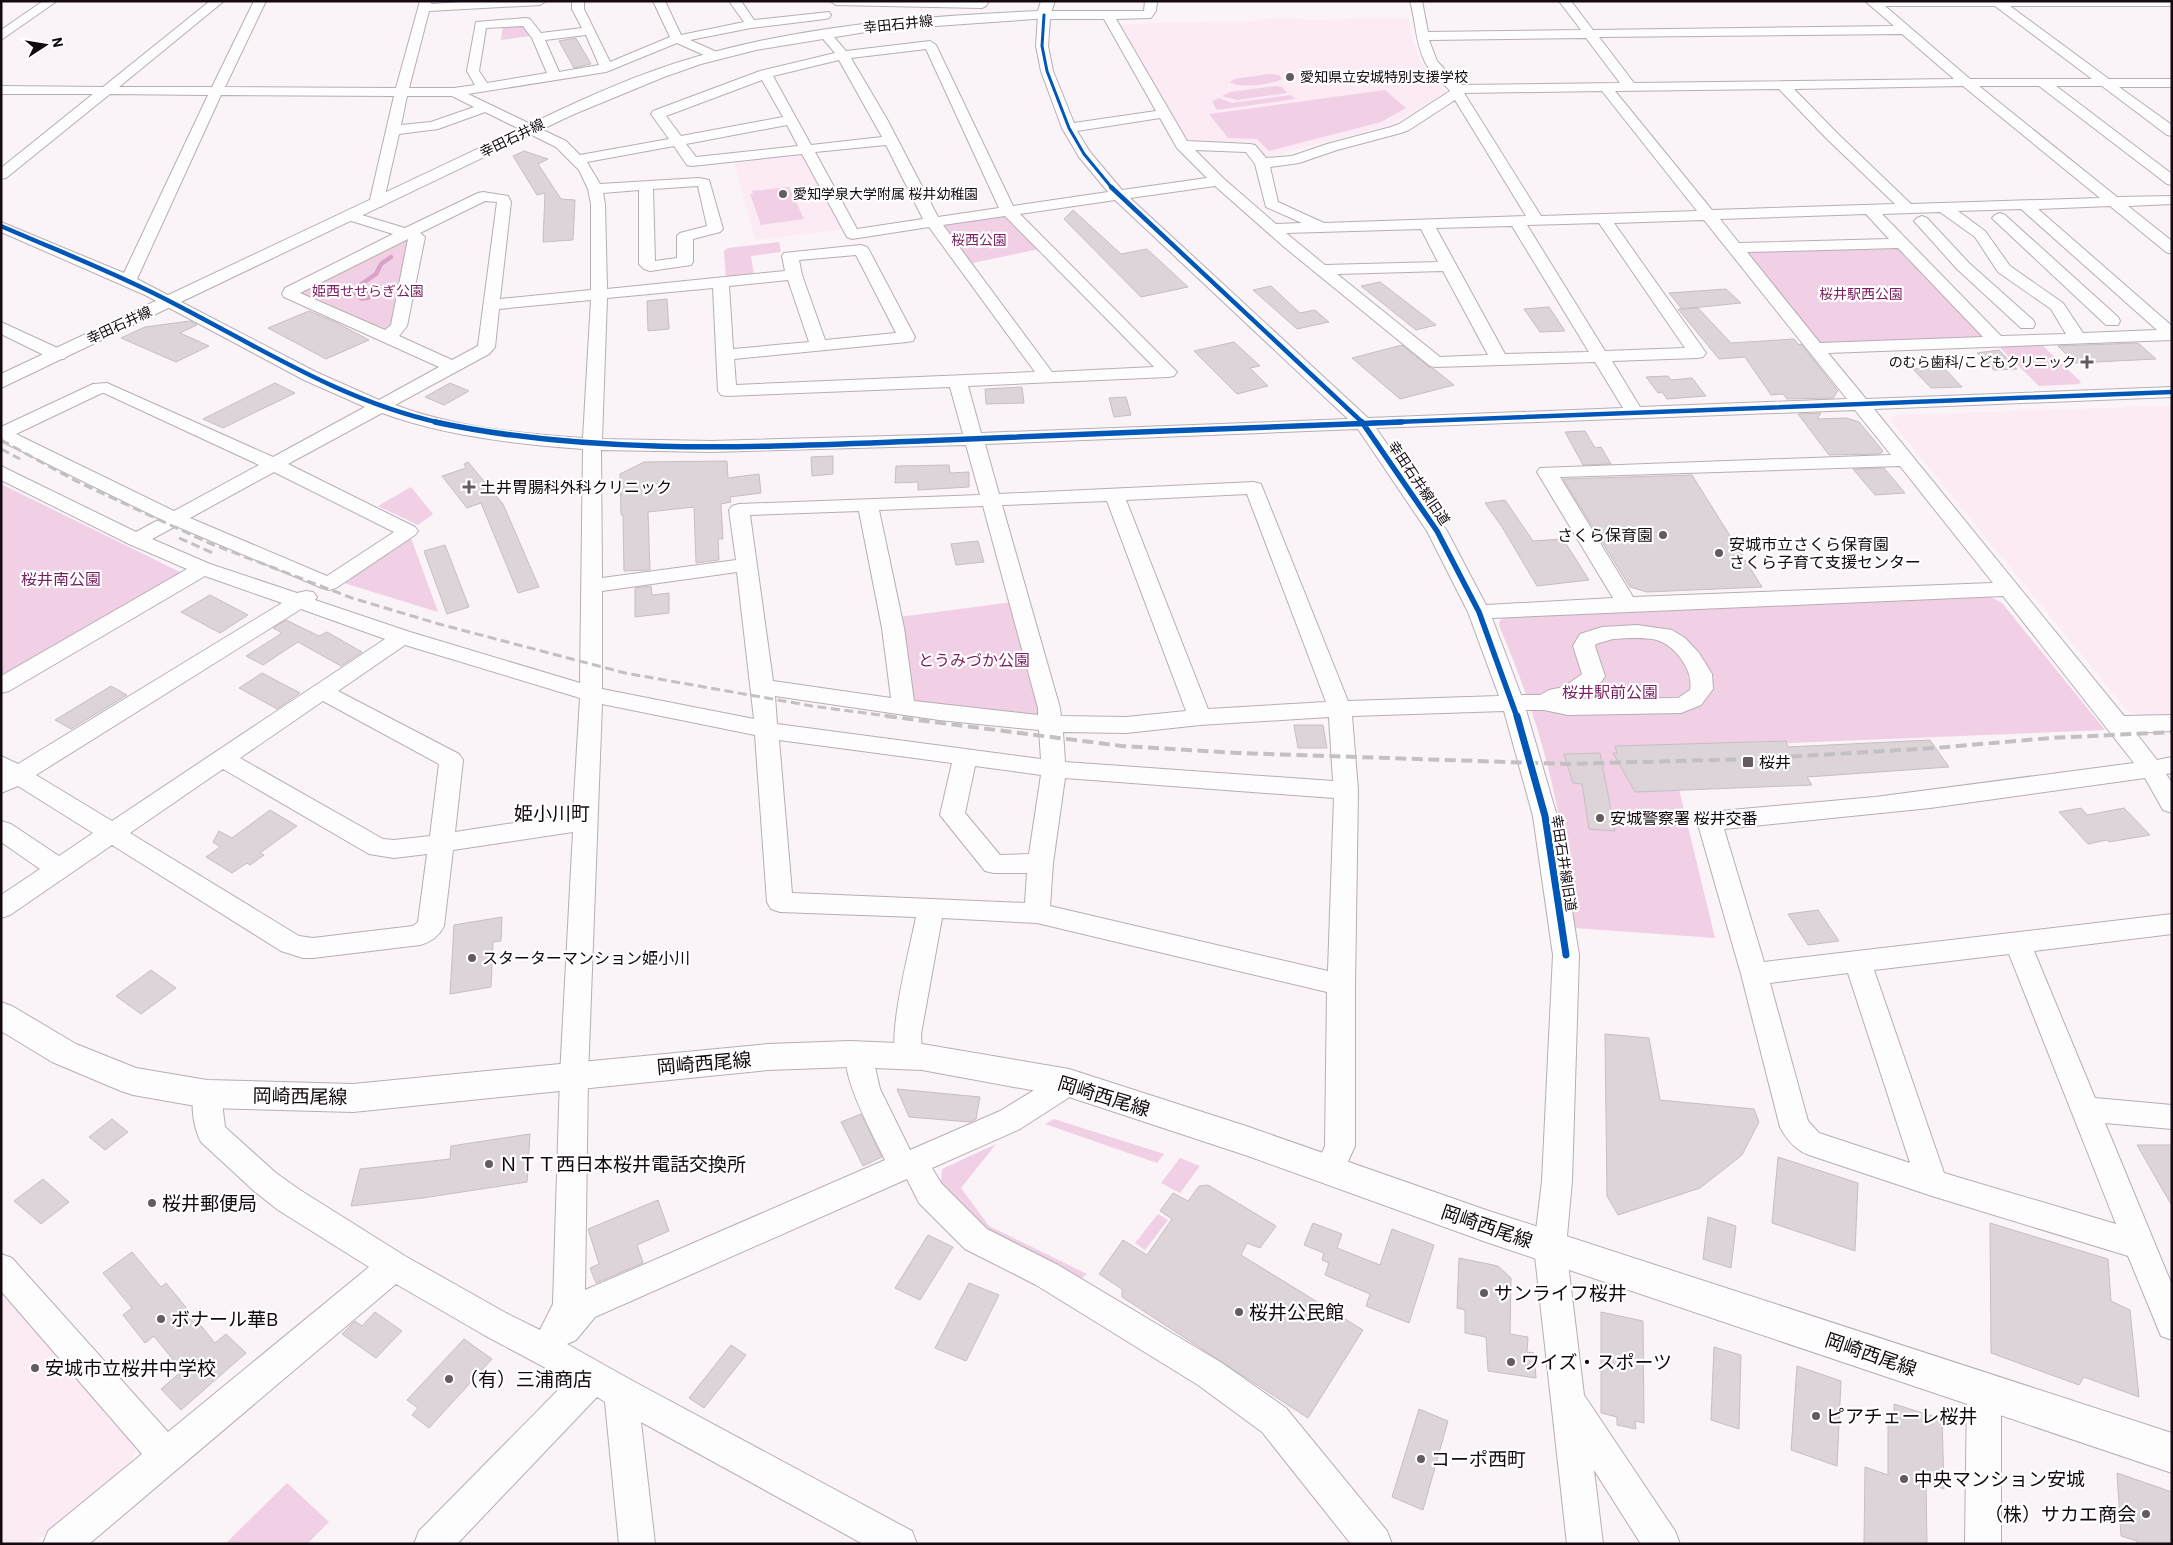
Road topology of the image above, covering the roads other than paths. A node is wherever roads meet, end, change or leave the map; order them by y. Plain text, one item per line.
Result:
1 (51, 1) edge
2 (218, 1) edge
3 (260, 1) edge
4 (540, 1) edge
5 (578, 1) edge
6 (659, 1) edge
7 (735, 1) edge
8 (813, 1) edge
9 (836, 1) edge
10 (983, 1) edge
11 (1151, 1) edge
12 (1416, 1) edge
13 (1565, 1) edge
14 (1872, 2) edge
15 (1997, 2) edge
16 (2172, 2) edge
17 (1090, 3) dead end
18 (425, 5) edge
19 (1046, 7) edge
20 (1108, 15) junction
21 (751, 24) junction
22 (1905, 30) junction
23 (590, 31) junction
24 (824, 33) junction
25 (1590, 34) junction
26 (1, 36) edge
27 (1422, 36) junction
28 (538, 37) junction
29 (677, 40) junction
30 (843, 55) junction
31 (715, 56) junction
32 (606, 68) junction
33 (765, 74) junction
34 (555, 76) junction
35 (2042, 82) junction
36 (2106, 82) junction
37 (1966, 83) junction
38 (2172, 83) edge
39 (1783, 85) junction
40 (1630, 87) junction
41 (484, 88) junction
42 (1606, 88) junction
43 (1, 90) edge
44 (106, 91) junction
45 (1456, 91) junction
46 (216, 92) junction
47 (454, 92) junction
48 (401, 93) junction
49 (486, 107) junction
50 (1163, 114) junction
51 (791, 120) junction
52 (1069, 128) junction
53 (533, 129) junction
54 (393, 130) junction
55 (2172, 132) edge
56 (890, 140) junction
57 (676, 141) junction
58 (1182, 145) junction
59 (808, 150) junction
60 (577, 160) junction
61 (1262, 163) junction
62 (1, 176) edge
63 (1218, 181) junction
64 (2172, 181) edge
65 (646, 185) junction
66 (595, 189) junction
67 (1118, 196) junction
68 (2172, 200) edge
69 (2114, 203) junction
70 (376, 204) junction
71 (2024, 205) junction
72 (1944, 208) junction
73 (1908, 209) junction
74 (1870, 210) junction
75 (1008, 211) junction
76 (1708, 214) junction
77 (350, 216) junction
78 (1603, 218) junction
79 (2000, 218) dead end
80 (1536, 220) junction
81 (1517, 221) junction
82 (1922, 221) dead end
83 (933, 223) junction
84 (1426, 224) junction
85 (1, 226) edge
86 (1323, 227) junction
87 (1272, 228) junction
88 (2016, 233) junction
89 (406, 234) junction
90 (1974, 241) junction
91 (1901, 243) junction
92 (1944, 245) junction
93 (1736, 248) junction
94 (2172, 250) edge
95 (1450, 266) junction
96 (1324, 270) junction
97 (794, 275) junction
98 (128, 281) junction
99 (721, 282) junction
100 (599, 294) junction
101 (2042, 296) junction
102 (1999, 297) junction
103 (171, 301) junction
104 (492, 305) junction
105 (2096, 305) junction
106 (2057, 306) junction
107 (2112, 321) dead end
108 (2027, 324) dead end
109 (1, 327) edge
110 (386, 337) junction
111 (2078, 339) junction
112 (1996, 341) junction
113 (818, 346) junction
114 (1815, 348) junction
115 (58, 355) junction
116 (725, 355) junction
117 (1601, 357) junction
118 (1499, 360) junction
119 (452, 366) junction
120 (1048, 378) junction
121 (1, 382) edge
122 (958, 382) junction
123 (2172, 392) edge
124 (1862, 405) junction
125 (379, 406) junction
126 (1635, 413) junction
127 (1363, 423) junction
128 (974, 438) junction
129 (592, 445) junction
130 (1905, 460) junction
131 (274, 464) junction
132 (1, 472) edge
133 (1114, 495) junction
134 (992, 500) junction
135 (868, 505) junction
136 (175, 519) junction
137 (136, 540) junction
138 (746, 566) junction
139 (203, 568) junction
140 (329, 584) junction
141 (592, 586) junction
142 (2009, 589) junction
143 (296, 602) junction
144 (1627, 604) junction
145 (1479, 612) junction
146 (402, 637) junction
147 (1594, 676) junction
148 (1, 686) edge
149 (763, 687) junction
150 (323, 692) junction
151 (591, 694) junction
152 (1544, 702) junction
153 (1513, 703) junction
154 (903, 707) junction
155 (1642, 707) junction
156 (1340, 709) junction
157 (1200, 717) junction
158 (2117, 723) junction
159 (2172, 723) edge
160 (1051, 724) junction
161 (766, 729) junction
162 (965, 757) junction
163 (223, 759) junction
164 (2161, 767) edge
165 (1054, 769) junction
166 (7, 774) edge
167 (1346, 790) junction
168 (2172, 804) edge
169 (585, 821) junction
170 (2, 830) edge
171 (113, 833) junction
172 (442, 843) junction
173 (1040, 863) junction
174 (59, 869) junction
175 (1, 908) edge
176 (931, 908) junction
177 (1037, 913) junction
178 (2172, 924) edge
179 (2017, 942) junction
180 (1858, 962) junction
181 (1754, 974) junction
182 (1341, 985) junction
183 (1, 1015) edge
184 (858, 1054) junction
185 (908, 1056) junction
186 (574, 1076) junction
187 (1069, 1083) junction
188 (207, 1094) junction
189 (2085, 1109) junction
190 (2172, 1117) edge
191 (909, 1164) junction
192 (1329, 1170) junction
193 (1932, 1183) junction
194 (2140, 1245) junction
195 (1550, 1247) junction
196 (394, 1266) junction
197 (1, 1268) edge
198 (2172, 1325) edge
199 (548, 1350) junction
200 (607, 1385) junction
201 (1984, 1392) junction
202 (1567, 1398) junction
203 (2172, 1453) edge
204 (166, 1455) junction
205 (61, 1544) edge
206 (432, 1544) edge
207 (637, 1544) edge
208 (899, 1544) edge
209 (1374, 1544) edge
210 (1585, 1544) edge
211 (1662, 1544) edge
212 (1983, 1544) edge

1 - 26 street
2 - 44 street
3 - 46 street
4 - 18 street
5 - 23 street
6 - 29 street
7 - 21 street
8 - 21 street
9 - 10 street
11 - 20 street
12 - 27 street
13 - 25 street
14 - 15 street
14 - 22 street
15 - 16 street
15 - 36 street
17 - 19 street
18 - 48 street
19 - 20 street
19 - 24 main road, 幸田石井線
19 - 52 street, 幸田石井線旧道
20 - 50 street
21 - 29 street
22 - 25 street
22 - 37 street
23 - 28 street
23 - 32 street
24 - 30 street
24 - 31 main road, 幸田石井線
25 - 27 street
25 - 40 street
27 - 45 street
28 - 34 street
28 - 41 street
29 - 31 street
29 - 32 street
30 - 33 street
30 - 56 street
30 - 75 street
31 - 53 main road, 幸田石井線
32 - 34 street
33 - 51 street
33 - 57 street
34 - 41 street
35 - 36 street
35 - 37 street
35 - 64 street
36 - 38 street
36 - 55 street
37 - 39 street
37 - 69 street
39 - 40 street
39 - 73 street
40 - 42 street
41 - 47 street
42 - 45 street
42 - 76 street
43 - 44 street
44 - 46 street
44 - 62 street
45 - 61 street
45 - 80 street
46 - 48 street
46 - 98 street
47 - 48 street
47 - 49 street
48 - 54 street
49 - 53 street
49 - 54 street
50 - 52 street
50 - 58 street
51 - 57 street
51 - 59 street
52 - 67 street, 幸田石井線旧道
53 - 60 street
53 - 70 main road, 幸田石井線
54 - 70 street
56 - 59 street
56 - 83 street
57 - 59 street
57 - 60 street
58 - 61 street
58 - 63 street
59 - 83 street
60 - 66 street
61 - 86 street
63 - 67 street
63 - 87 street
65 - 65 street
65 - 66 street
66 - 100 street
67 - 75 street
67 - 127 street, 幸田石井線旧道
68 - 69 street
69 - 71 street
69 - 94 street
70 - 77 main road, 幸田石井線
71 - 72 street
71 - 111 street
72 - 73 street
72 - 90 street
73 - 74 street
74 - 76 street
74 - 91 street
75 - 83 street
75 - 120 street
76 - 78 street
76 - 93 street
77 - 89 street
77 - 103 main road, 幸田石井線
78 - 80 street
78 - 117 street
79 - 88 street
80 - 81 street
81 - 84 street
81 - 117 street
82 - 92 street
83 - 120 street
84 - 86 street
84 - 95 street
85 - 98 street
86 - 87 street
87 - 96 street
88 - 90 street
88 - 105 street
89 - 104 street
89 - 110 street
89 - 110 street
90 - 92 street
90 - 101 street
91 - 93 street
91 - 112 street
92 - 102 street
93 - 114 street
95 - 96 street
95 - 118 street
96 - 118 street
97 - 99 street
97 - 113 street
97 - 113 street
98 - 103 street
99 - 100 street
99 - 116 street
100 - 104 street
100 - 129 street
101 - 102 street
101 - 106 street
102 - 108 street
103 - 115 main road, 幸田石井線
103 - 125 street
104 - 119 street
105 - 106 street
105 - 107 street
106 - 111 street
109 - 115 street
110 - 119 street
111 - 112 street
112 - 114 street
113 - 116 street
114 - 124 street
115 - 121 main road, 幸田石井線
116 - 122 street
117 - 118 street
117 - 126 street
119 - 125 street
120 - 122 street
122 - 128 street
123 - 124 street
124 - 126 street
124 - 130 street
125 - 129 street
125 - 131 street
126 - 127 street
127 - 128 street
127 - 145 street, 幸田石井線旧道
128 - 129 street
128 - 134 street
129 - 141 street
130 - 142 street
130 - 144 street
131 - 136 street
131 - 136 street
131 - 140 street
132 - 137 street
133 - 134 street
133 - 156 street
133 - 157 street
134 - 135 street
134 - 160 street
135 - 138 street
135 - 154 street
136 - 137 street
136 - 140 street
137 - 139 street
138 - 141 street
138 - 149 street
139 - 143 street
139 - 148 street
140 - 143 street
141 - 151 street
142 - 144 street
142 - 158 street
143 - 146 street
143 - 166 street
144 - 145 street
145 - 153 street, 幸田石井線旧道
146 - 150 street
146 - 151 street
147 - 152 street
147 - 155 street
147 - 155 street
149 - 154 street
149 - 161 street
150 - 163 street
150 - 172 street
151 - 161 street
151 - 169 street
152 - 153 street
152 - 155 street
153 - 156 street
153 - 195 street, 幸田石井線旧道
154 - 160 street
156 - 157 street
156 - 167 street
157 - 160 street
158 - 159 street
158 - 164 street
160 - 165 street
161 - 162 street
161 - 176 street
162 - 165 street
162 - 173 street
163 - 171 street
163 - 172 street
164 - 168 street
164 - 181 street
165 - 167 street
165 - 173 street
166 - 171 street
167 - 182 street
169 - 172 street
169 - 186 street
170 - 174 street
171 - 172 street
171 - 174 street
173 - 177 street
174 - 175 street
176 - 177 street
176 - 185 street
177 - 182 street
178 - 179 street
179 - 180 street
179 - 189 street
180 - 181 street
180 - 193 street
181 - 193 street
182 - 192 street
183 - 188 main road, 岡崎西尾線
184 - 185 main road, 岡崎西尾線
184 - 186 main road, 岡崎西尾線
184 - 191 street
185 - 187 main road, 岡崎西尾線
186 - 188 main road, 岡崎西尾線
186 - 199 street
187 - 191 street
187 - 192 main road, 岡崎西尾線
188 - 196 street
189 - 190 street
189 - 194 street
191 - 199 street
191 - 209 street
192 - 195 main road, 岡崎西尾線
193 - 194 street
194 - 198 street
195 - 201 main road, 岡崎西尾線
195 - 202 street, 幸田石井線旧道
196 - 199 street
196 - 204 street
197 - 204 street
199 - 200 street
200 - 206 street
200 - 207 street
200 - 208 street
201 - 203 main road, 岡崎西尾線
201 - 212 street
202 - 210 street, 幸田石井線旧道
202 - 211 street
204 - 205 street

